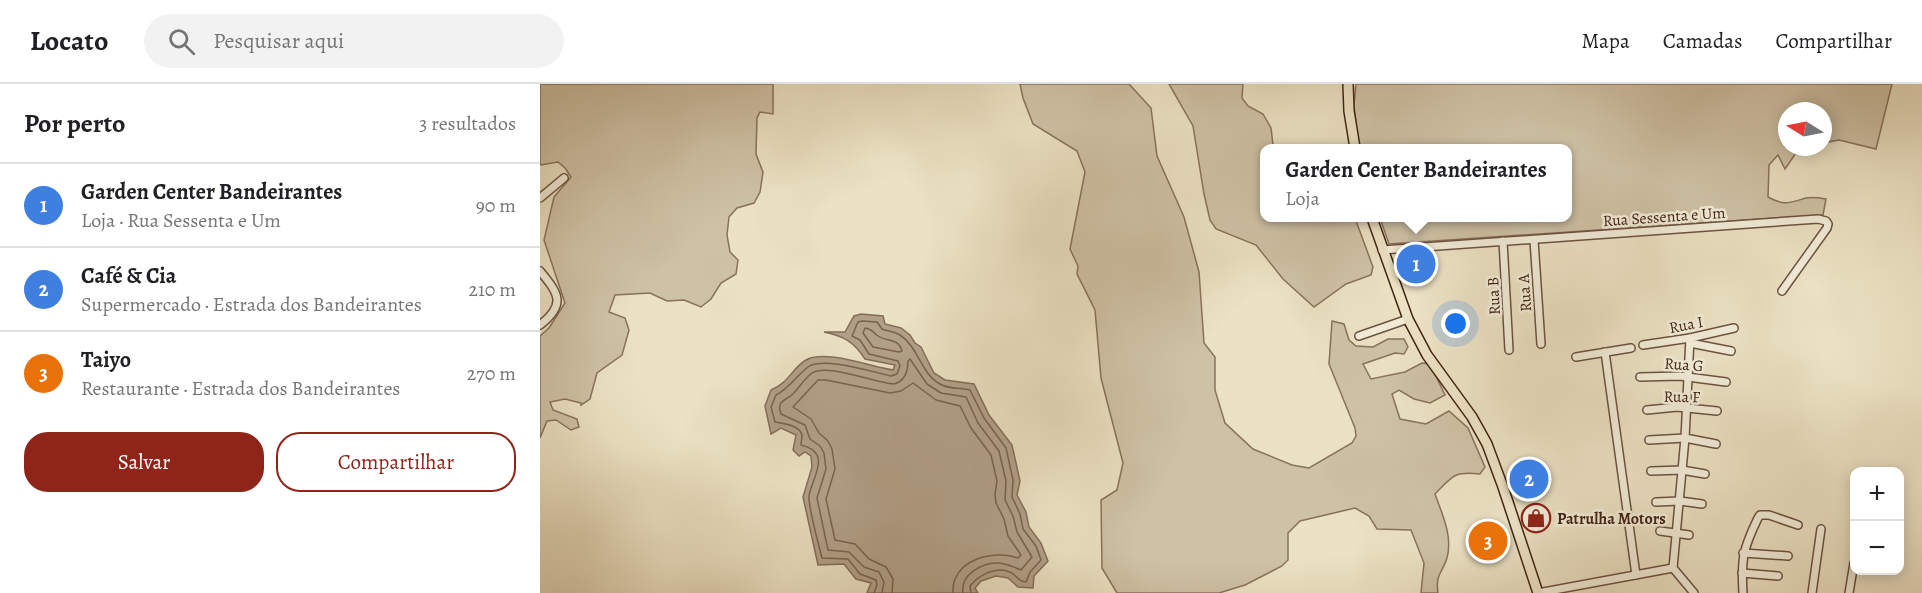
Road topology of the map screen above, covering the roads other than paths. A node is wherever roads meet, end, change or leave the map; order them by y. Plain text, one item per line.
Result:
1 (1348, 84) edge
2 (1354, 144) edge
3 (564, 178) dead end
4 (540, 198) edge
5 (1372, 222) edge
6 (1534, 240) junction
7 (1503, 241) junction
8 (1382, 250) junction
9 (540, 271) edge
10 (1782, 291) dead end
11 (1408, 319) junction
12 (540, 325) edge
13 (1734, 328) dead end
14 (1359, 336) dead end
15 (1690, 341) junction
16 (1541, 344) dead end
17 (1643, 345) dead end
18 (1631, 348) dead end
19 (1509, 350) dead end
20 (1731, 351) dead end
21 (1605, 352) junction
22 (1576, 357) dead end
23 (1689, 376) junction
24 (1640, 377) dead end
25 (1725, 382) dead end
26 (1687, 408) junction
27 (1647, 410) dead end
28 (1717, 411) dead end
29 (1685, 438) junction
30 (1649, 440) dead end
31 (1716, 444) dead end
32 (1682, 470) junction
33 (1651, 471) dead end
34 (1705, 474) dead end
35 (1680, 501) junction
36 (1656, 502) dead end
37 (1702, 504) dead end
38 (1798, 525) dead end
39 (1821, 529) dead end
40 (1660, 531) dead end
41 (1676, 533) junction
42 (1689, 535) dead end
43 (1743, 553) junction
44 (1788, 555) dead end
45 (1673, 568) junction
46 (1742, 573) junction
47 (1636, 575) junction
48 (1852, 575) edge
49 (1778, 576) dead end
50 (1538, 593) edge
51 (1694, 593) edge
52 (1743, 593) edge
53 (1812, 593) edge
54 (1849, 593) edge

1 - 2 main road
3 - 4 street
5 - 8 main road
6 - 7 street, Rua Sessenta e Um
6 - 10 street, Rua Sessenta e Um
6 - 16 street, Rua A
7 - 8 street, Rua Sessenta e Um
7 - 19 street, Rua B
8 - 11 main road
9 - 12 street
11 - 14 street
11 - 50 main road
13 - 15 street, Rua I
15 - 17 street, Rua I
15 - 20 street, Rua G
15 - 23 street
18 - 21 street
21 - 22 street
21 - 47 street
23 - 24 street, Rua G
23 - 25 street, Rua G
23 - 26 street
26 - 27 street, Rua F
26 - 28 street, Rua F
26 - 29 street
29 - 30 street
29 - 31 street
29 - 32 street
32 - 33 street
32 - 34 street
32 - 35 street
35 - 36 street
35 - 37 street
35 - 41 street
38 - 43 street
39 - 53 street
40 - 41 street
41 - 42 street
41 - 45 street
43 - 44 street
43 - 46 street
45 - 47 street
45 - 51 street
46 - 49 street
46 - 52 street
47 - 50 street
48 - 54 street

